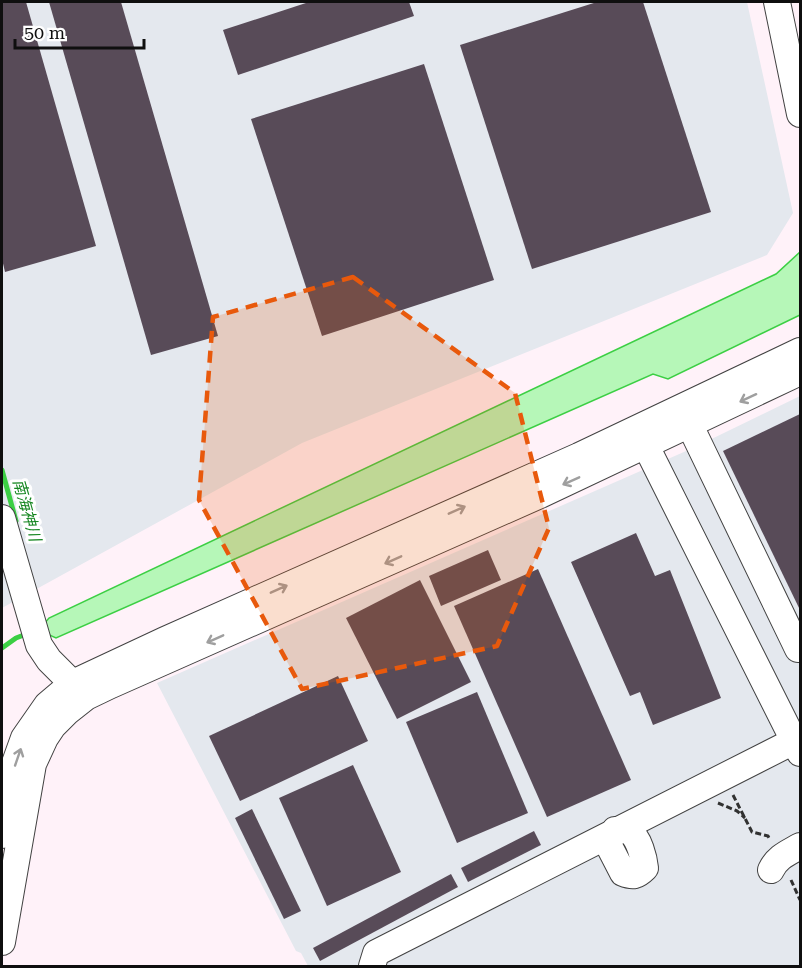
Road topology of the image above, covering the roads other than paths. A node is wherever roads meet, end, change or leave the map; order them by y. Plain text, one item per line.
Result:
1 (777, 2) edge
2 (801, 114) edge
3 (801, 351) edge
4 (801, 372) edge
5 (685, 417) junction
6 (641, 437) junction
7 (2, 518) edge
8 (801, 647) edge
9 (80, 690) junction
10 (797, 747) edge
11 (2, 835) edge
12 (801, 846) edge
13 (777, 863) road end
14 (2, 942) edge
15 (372, 966) edge

1 - 2 street
3 - 5 street
4 -> 5 street
5 - 6 street
5 - 8 street
6 - 9 street
6 - 10 street
7 - 9 street
11 -> 9 street
9 - 14 street
10 - 15 street
12 - 13 street

